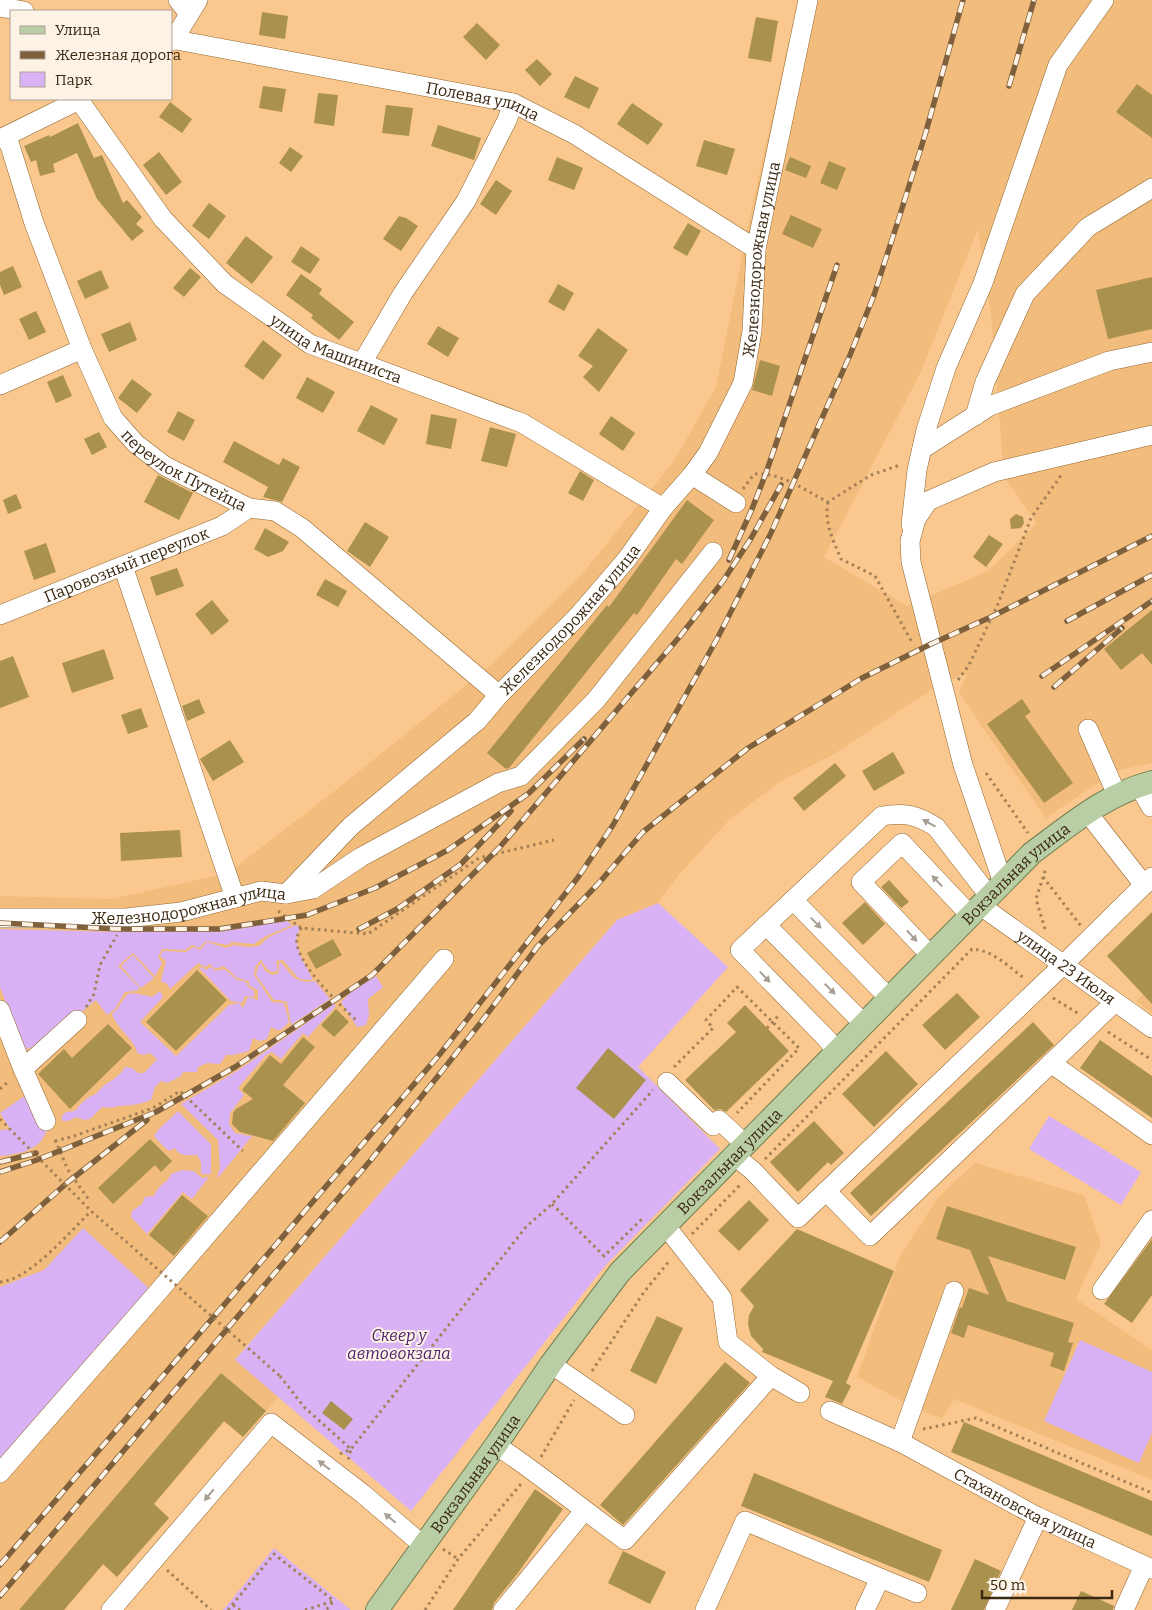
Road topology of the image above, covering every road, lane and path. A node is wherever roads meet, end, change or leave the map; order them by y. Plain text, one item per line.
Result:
1 (808, 0) edge
2 (1104, 0) edge
3 (188, 5) edge
4 (0, 7) edge
5 (18, 10) edge
6 (172, 40) edge
7 (80, 100) edge
8 (513, 103) junction
9 (4, 138) edge
10 (1152, 188) edge
11 (756, 249) junction
12 (82, 349) junction
13 (1152, 352) edge
14 (362, 363) junction
15 (0, 385) edge
16 (975, 416) junction
17 (1152, 435) edge
18 (1076, 453) junction
19 (920, 456) junction
20 (692, 475) junction
21 (828, 502) junction
22 (736, 503) joint
23 (249, 508) junction
24 (663, 508) junction
25 (910, 541) junction
26 (714, 552) dead end
27 (123, 566) junction
28 (0, 615) edge
29 (916, 649) dead end
30 (953, 687) dead end
31 (499, 695) junction
32 (1088, 729) dead end
33 (985, 771) dead end
34 (1145, 784) edge
35 (1117, 795) junction
36 (1151, 806) edge
37 (1087, 812) junction
38 (1028, 834) dead end
39 (554, 840) dead end
40 (1047, 867) dead end
41 (1043, 877) junction
42 (1148, 881) edge
43 (261, 891) junction
44 (286, 894) junction
45 (235, 898) junction
46 (793, 900) junction
47 (986, 900) junction
48 (0, 918) edge
49 (126, 918) junction
50 (766, 925) junction
51 (301, 928) junction
52 (1048, 933) dead end
53 (1090, 938) junction
54 (931, 956) junction
55 (444, 959) dead end
56 (1063, 965) junction
57 (1038, 989) junction
58 (890, 999) junction
59 (1115, 1002) junction
60 (0, 1010) edge
61 (77, 1020) joint
62 (357, 1021) dead end
63 (1093, 1023) junction
64 (864, 1024) junction
65 (1152, 1028) edge
66 (837, 1051) junction
67 (1152, 1060) edge
68 (1051, 1063) junction
69 (23, 1069) junction
70 (665, 1080) junction
71 (0, 1119) edge
72 (46, 1121) joint
73 (725, 1125) junction
74 (1152, 1135) edge
75 (55, 1141) junction
76 (740, 1150) junction
77 (243, 1151) dead end
78 (753, 1171) junction
79 (826, 1191) junction
80 (89, 1200) dead end
81 (552, 1204) junction
82 (91, 1211) junction
83 (1152, 1220) edge
84 (655, 1221) junction
85 (681, 1246) junction
86 (0, 1282) edge
87 (1102, 1290) dead end
88 (954, 1291) dead end
89 (551, 1364) junction
90 (771, 1376) junction
91 (582, 1385) junction
92 (800, 1394) dead end
93 (830, 1412) dead end
94 (625, 1415) dead end
95 (901, 1437) junction
96 (496, 1445) junction
97 (351, 1448) junction
98 (336, 1456) dead end
99 (533, 1470) junction
100 (0, 1473) edge
101 (1152, 1493) edge
102 (584, 1510) junction
103 (1038, 1517) junction
104 (424, 1546) junction
105 (155, 1559) junction
106 (1148, 1568) edge
107 (880, 1578) junction
108 (917, 1593) dead end
109 (334, 1601) junction
110 (233, 1604) junction
111 (111, 1610) edge
112 (210, 1610) edge
113 (228, 1610) edge
114 (240, 1610) edge
115 (305, 1610) edge
116 (326, 1610) edge
117 (377, 1610) edge
118 (425, 1610) edge
119 (504, 1610) edge
120 (705, 1610) edge
121 (865, 1610) edge
122 (995, 1610) edge
123 (1124, 1610) edge

1 - 11 street, Железнодорожная улица
2 - 19 street
3 - 6 street
4 - 5 street
6 - 8 street, Полевая улица
7 - 9 street
7 - 14 street, улица Машиниста
8 - 11 street, Полевая улица
8 - 14 street
9 - 12 street, переулок Путейца
10 - 16 street
11 - 20 street, Железнодорожная улица
12 - 15 street
12 - 23 street, переулок Путейца
13 - 16 street
14 - 24 street, улица Машиниста
16 - 19 street
17 - 18 street
18 - 25 street
18 - 30 path
19 - 21 path
19 - 25 street
20 - 22 street
20 - 24 street, Железнодорожная улица
21 - 22 path
21 - 29 path
23 - 27 street, Паровозный переулок
23 - 31 street, переулок Путейца
24 - 31 street, Железнодорожная улица
25 - 47 street
26 - 44 street
27 - 28 street, Паровозный переулок
27 - 45 street
31 - 44 street, Железнодорожная улица
32 - 35 street
33 - 38 path
34 - 35 main road, Вокзальная улица
34 - 36 street
35 - 37 main road, Вокзальная улица
37 - 42 street
37 - 47 main road, Вокзальная улица
39 - 51 path
40 - 41 path
41 - 52 path
41 - 53 path
42 - 53 street
43 - 44 street, Железнодорожная улица
43 - 45 street, Железнодорожная улица
43 - 51 path
45 - 49 street, Железнодорожная улица
47 -> 46 street
46 - 50 street
46 -> 58 street
47 - 54 main road, Вокзальная улица
47 -> 54 street
47 - 56 street, улица 23 Июля
48 - 49 street, Железнодорожная улица
49 - 61 path
50 -> 64 street
50 -> 66 street
51 - 62 path
53 - 56 street
54 - 58 main road, Вокзальная улица
55 - 100 street
56 - 57 street
56 - 59 street, улица 23 Июля
57 - 63 path
57 - 78 path
57 - 79 street
58 - 64 main road, Вокзальная улица
59 - 63 street
59 - 65 street, улица 23 Июля
60 - 69 street
61 - 69 street
63 - 67 path
63 - 68 street
64 - 66 main road, Вокзальная улица
66 - 76 main road, Вокзальная улица
68 - 74 street
68 - 79 street
69 - 72 street
70 - 73 street
70 - 73 path
70 - 81 path
71 - 82 path, bridge
72 - 75 path
73 - 76 street
75 - 77 path
75 - 80 path
76 - 78 street
76 - 84 main road, Вокзальная улица
78 - 79 street
78 - 85 path
81 - 84 path
81 - 97 path
82 - 86 path
82 - 97 path, bridge
83 - 87 street
84 - 85 street
84 - 89 main road, Вокзальная улица
85 - 90 street
85 - 91 path
88 - 95 street
89 - 91 street
89 - 96 main road, Вокзальная улица
90 - 92 street
90 - 102 street
91 - 94 street
91 - 99 path
93 - 95 street, Стахановская улица
95 - 101 path
95 - 103 street, Стахановская улица
96 - 99 street
96 - 104 main road, Вокзальная улица
97 - 98 path
99 - 102 street
99 - 118 path
102 - 119 street
103 - 106 street, Стахановская улица
103 - 122 street
104 -> 105 street
104 - 117 main road, Вокзальная улица
105 - 111 street
105 - 112 path
106 - 123 street
107 - 108 street
107 - 120 street
107 - 121 street
109 - 110 path
109 - 115 path
109 - 116 path
110 - 113 path
110 - 114 path

